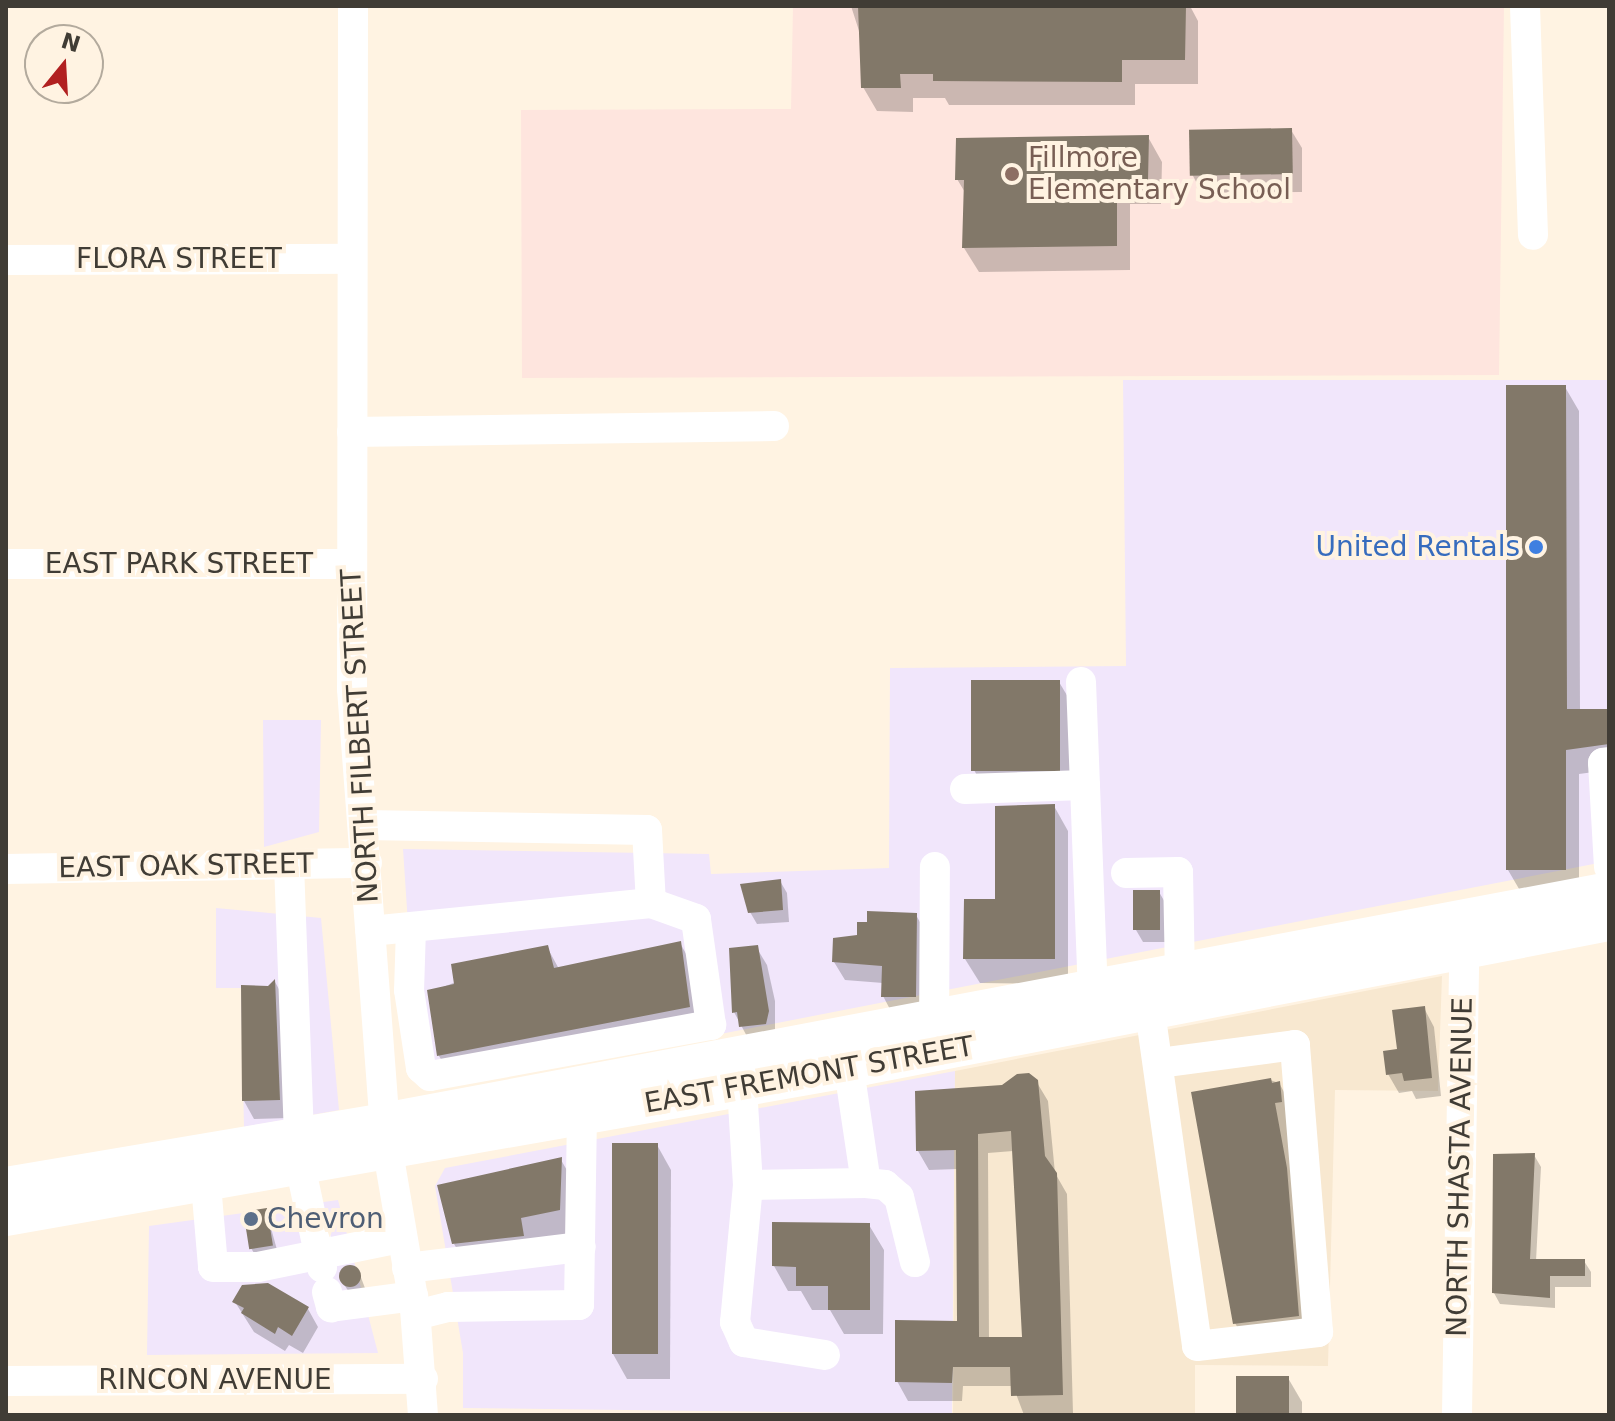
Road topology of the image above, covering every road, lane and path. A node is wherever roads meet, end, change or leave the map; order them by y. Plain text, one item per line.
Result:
1 (353, 6) edge
2 (1525, 6) edge
3 (1533, 235) dead end
4 (352, 259) junction
5 (6, 260) edge
6 (774, 426) dead end
7 (352, 432) junction
8 (6, 564) edge
9 (351, 564) junction
10 (1081, 682) dead end
11 (1609, 762) edge
12 (1085, 785) junction
13 (965, 789) dead end
14 (364, 825) junction
15 (367, 863) junction
16 (289, 864) junction
17 (935, 867) dead end
18 (1609, 867) edge
19 (6, 869) edge
20 (1126, 873) dead end
21 (1609, 891) edge
22 (651, 903) junction
23 (1609, 922) edge
24 (411, 928) junction
25 (370, 931) junction
26 (1465, 934) junction
27 (1180, 972) junction
28 (1093, 989) junction
29 (1150, 1011) junction
30 (934, 1035) junction
31 (698, 1062) junction
32 (1160, 1063) junction
33 (849, 1069) junction
34 (742, 1087) junction
35 (482, 1101) junction
36 (582, 1115) junction
37 (386, 1136) junction
38 (299, 1151) junction
39 (205, 1166) junction
40 (866, 1183) junction
41 (748, 1185) junction
42 (6, 1186) edge
43 (6, 1217) edge
44 (401, 1238) junction
45 (581, 1247) junction
46 (915, 1262) dead end
47 (323, 1271) junction
48 (412, 1293) junction
49 (825, 1355) dead end
50 (423, 1379) junction
51 (6, 1381) edge
52 (423, 1415) edge
53 (1457, 1415) edge

1 - 4 street, NORTH FILBERT STREET
2 - 3 street
4 - 5 street, FLORA STREET
4 - 7 street, NORTH FILBERT STREET
6 - 7 street
7 - 9 street, NORTH FILBERT STREET
8 - 9 street, EAST PARK STREET
9 - 14 street, NORTH FILBERT STREET
10 - 12 street
11 - 18 street
12 - 13 street
12 - 28 street
14 - 15 street, NORTH FILBERT STREET
14 - 22 street
15 - 16 street, EAST OAK STREET
15 - 25 street, NORTH FILBERT STREET
16 - 19 street, EAST OAK STREET
16 - 38 street
17 - 30 street
20 - 27 street
21 - 26 main road, EAST FREMONT STREET
22 - 24 street
22 - 31 street
23 - 26 main road, EAST FREMONT STREET
24 - 25 street
24 - 35 street
25 - 37 street, NORTH FILBERT STREET
26 - 27 main road, EAST FREMONT STREET
26 - 29 main road, EAST FREMONT STREET
26 - 53 street, NORTH SHASTA AVENUE
27 - 28 main road, EAST FREMONT STREET
28 - 30 main road, EAST FREMONT STREET
29 - 30 main road, EAST FREMONT STREET
29 - 32 street
30 - 31 main road, EAST FREMONT STREET
30 - 33 main road, EAST FREMONT STREET
31 - 34 main road, EAST FREMONT STREET
31 - 35 main road, EAST FREMONT STREET
31 - 36 main road, EAST FREMONT STREET
32 - 32 street
33 - 34 main road, EAST FREMONT STREET
33 - 40 street
34 - 41 street
35 - 36 main road, EAST FREMONT STREET
35 - 37 main road, EAST FREMONT STREET
36 - 45 street
37 - 38 main road, EAST FREMONT STREET
37 - 44 street, NORTH FILBERT STREET
38 - 39 main road, EAST FREMONT STREET
38 - 47 street
39 - 42 main road, EAST FREMONT STREET
39 - 43 main road, EAST FREMONT STREET
39 - 47 street
40 - 41 street
40 - 46 street
41 - 49 street
44 - 47 street
44 - 48 street, NORTH FILBERT STREET
45 - 48 street
45 - 48 street
47 - 48 street
48 - 50 street, NORTH FILBERT STREET
50 - 51 street, RINCON AVENUE
50 - 52 street, NORTH FILBERT STREET

